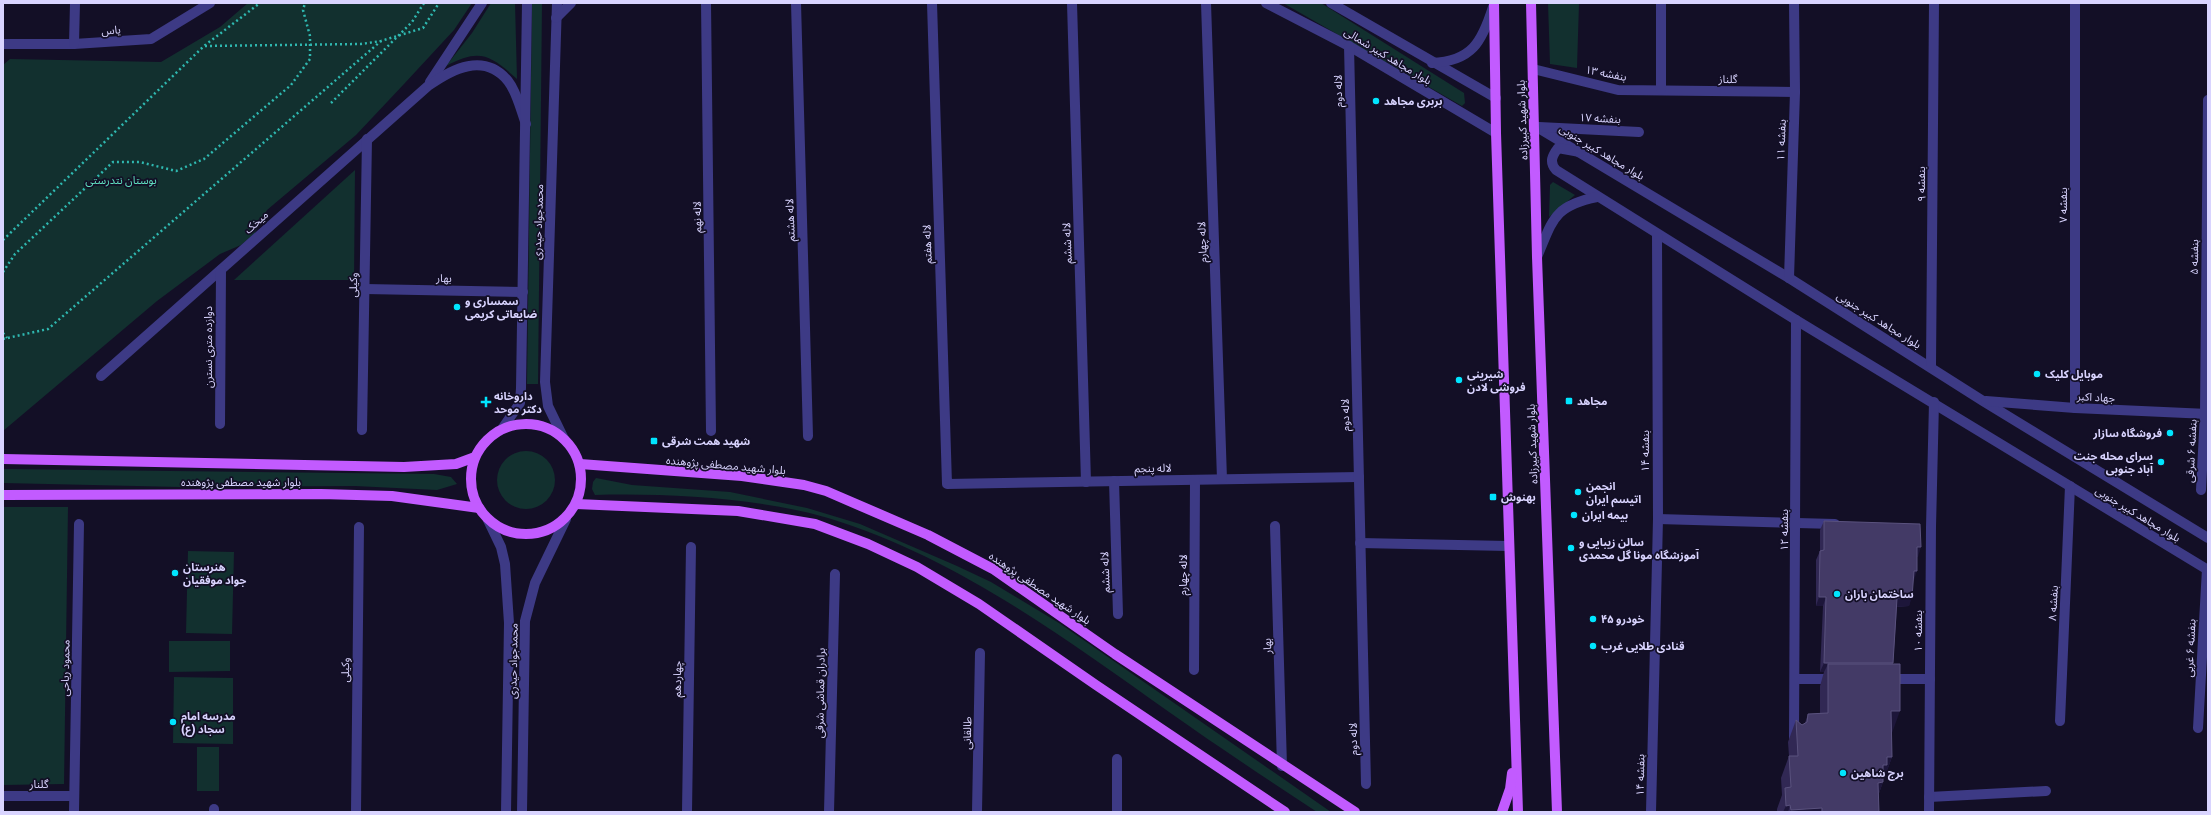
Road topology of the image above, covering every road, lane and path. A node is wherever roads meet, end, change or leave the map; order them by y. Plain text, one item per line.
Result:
1 (75, 3) edge
2 (210, 3) edge
3 (260, 3) edge
4 (305, 3) edge
5 (424, 3) edge
6 (439, 3) edge
7 (482, 3) edge
8 (527, 3) edge
9 (557, 3) edge
10 (571, 3) edge
11 (706, 3) edge
12 (796, 3) edge
13 (932, 3) edge
14 (1072, 3) edge
15 (1206, 3) edge
16 (1266, 3) edge
17 (1331, 3) edge
18 (1494, 3) edge
19 (1531, 3) edge
20 (1661, 3) edge
21 (1794, 3) edge
22 (1934, 3) edge
23 (2075, 3) edge
24 (1342, 6) edge
25 (556, 18) junction
26 (398, 35) junction
27 (381, 41) junction
28 (3, 44) edge
29 (74, 44) junction
30 (204, 46) junction
31 (310, 46) junction
32 (1349, 46) junction
33 (1432, 63) junction
34 (1533, 70) junction
35 (428, 86) junction
36 (1661, 90) junction
37 (1795, 92) junction
38 (1496, 98) junction
39 (2208, 100) edge
40 (331, 103) dead end
41 (526, 124) junction
42 (1535, 126) junction
43 (1639, 132) dead end
44 (1496, 134) junction
45 (367, 139) junction
46 (1580, 152) junction
47 (1597, 196) junction
48 (1657, 234) junction
49 (3, 240) edge
50 (1537, 258) junction
51 (221, 270) junction
52 (3, 272) edge
53 (1788, 278) junction
54 (365, 288) junction
55 (523, 292) junction
56 (1796, 320) junction
57 (3, 333) edge
58 (7, 338) junction
59 (3, 339) edge
60 (1931, 366) junction
61 (101, 376) dead end
62 (1983, 401) junction
63 (1934, 402) junction
64 (2075, 408) junction
65 (2206, 414) edge
66 (220, 424) dead end
67 (502, 429) junction
68 (362, 430) dead end
69 (711, 431) dead end
70 (808, 436) dead end
71 (564, 439) junction
72 (475, 457) junction
73 (3, 459) edge
74 (580, 464) junction
75 (1359, 477) junction
76 (1222, 479) junction
77 (1195, 480) junction
78 (1114, 481) junction
79 (1086, 482) junction
80 (947, 484) joint
81 (2070, 486) junction
82 (2201, 490) dead end
83 (3, 495) edge
84 (576, 504) junction
85 (479, 508) junction
86 (566, 519) junction
87 (1658, 519) junction
88 (488, 520) junction
89 (1796, 523) junction
90 (80, 524) dead end
91 (1842, 525) edge
92 (1275, 526) dead end
93 (359, 527) dead end
94 (2208, 538) edge
95 (1360, 543) junction
96 (1508, 546) junction
97 (691, 547) dead end
98 (2207, 570) edge
99 (834, 574) dead end
100 (1118, 614) dead end
101 (980, 654) dead end
102 (1194, 670) dead end
103 (1795, 678) junction
104 (1846, 678) edge
105 (1877, 678) edge
106 (1930, 678) junction
107 (2060, 721) dead end
108 (2198, 728) dead end
109 (1794, 740) dead end
110 (1516, 750) junction
111 (1117, 759) dead end
112 (1282, 766) junction
113 (1366, 784) dead end
114 (2046, 791) dead end
115 (3, 796) edge
116 (74, 796) junction
117 (1929, 797) junction
118 (74, 812) edge
119 (356, 812) edge
120 (506, 812) edge
121 (522, 812) edge
122 (687, 812) edge
123 (829, 812) edge
124 (977, 812) edge
125 (1117, 812) edge
126 (1285, 812) edge
127 (1355, 812) edge
128 (1502, 812) edge
129 (1518, 812) edge
130 (1557, 812) edge
131 (1651, 812) edge
132 (1929, 812) edge

1 - 29 street
2 - 29 street, یاس
3 - 30 path
4 - 31 path
5 - 26 path
6 - 26 path
7 - 35 street
8 - 41 street, محمدجواد حیدری
9 - 25 street, محمدجواد حیدری
10 - 25 street
11 - 69 street, لاله نهم
12 - 70 street, لاله هشتم
13 - 80 street, لاله هفتم
14 - 79 street, لاله ششم
15 - 76 street, لاله چهارم
16 - 32 street, بلوار مجاهد کبیر شمالی
17 - 24 street, بلوار مجاهد کبیر شمالی
18 - 33 street
18 - 38 main road
19 - 34 main road, بلوار شهید کبیرزاده
20 - 36 street
21 - 37 street, بنفشه ۱۱
22 - 60 street, بنفشه ۹
23 - 64 street, بنفشه ۷
24 - 33 street, بلوار مجاهد کبیر شمالی
25 - 71 street, محمدجواد حیدری
26 - 27 path
26 - 40 path
27 - 31 path
27 - 58 path
28 - 29 street, یاس
30 - 31 path
30 - 49 path
31 - 52 path
32 - 44 street, بلوار مجاهد کبیر شمالی
32 - 75 street, لاله دوم
33 - 38 street, بلوار مجاهد کبیر شمالی
34 - 36 street, بنفشه ۱۳
34 - 42 main road, بلوار شهید کبیرزاده
35 - 41 street
35 - 45 street, میخک
36 - 37 street, گلناز
37 - 53 street, بنفشه ۱۱
38 - 44 main road
39 - 65 street, بنفشه ۵
41 - 55 street, محمدجواد حیدری
42 - 43 street, بنفشه ۱۷
42 - 46 street, بلوار مجاهد کبیر جنوبی
42 - 50 main road, بلوار شهید کبیرزاده
44 - 96 main road
45 - 51 street, میخک
45 - 54 street, وکیلی
46 - 47 street, بلوار مجاهد کبیر جنوبی
46 - 53 street, بلوار مجاهد کبیر جنوبی
47 - 48 street, بلوار مجاهد کبیر جنوبی
47 - 50 street
48 - 56 street, بلوار مجاهد کبیر جنوبی
48 - 87 street, بنفشه ۱۴
50 - 130 main road, بلوار شهید کبیرزاده
51 - 61 street, میخک
51 - 66 street, دوازده متری نسترن
53 - 60 street, بلوار مجاهد کبیر جنوبی
54 - 55 street, بهار
54 - 68 street, وکیلی
55 - 67 street, محمدجواد حیدری
56 - 63 street, بلوار مجاهد کبیر جنوبی
56 - 89 street, بنفشه ۱۲
57 - 58 path
58 - 59 path
60 - 62 street, بلوار مجاهد کبیر جنوبی
62 - 64 street, جهاد اکبر
62 - 94 street, بلوار مجاهد کبیر جنوبی
63 - 81 street, بلوار مجاهد کبیر جنوبی
63 - 106 street, بنفشه ۱۰
64 - 65 street, جهاد اکبر
65 - 82 street, بنفشه ۶ شرقی
67 - 71 main road
67 - 72 main road
71 - 74 main road
72 - 73 main road, بلوار شهید مصطفی پژوهنده
72 - 85 main road
74 - 84 main road
74 - 112 main road, بلوار شهید مصطفی پژوهنده
75 - 76 street, لاله پنجم
75 - 95 street, لاله دوم
76 - 77 street, لاله پنجم
77 - 78 street, لاله پنجم
77 - 102 street, لاله چهارم
78 - 79 street, لاله پنجم
78 - 100 street, لاله ششم
79 - 80 street, لاله پنجم
81 - 98 street, بلوار مجاهد کبیر جنوبی
81 - 107 street, بنفشه ۸
83 - 85 main road, بلوار شهید مصطفی پژوهنده
84 - 86 main road
84 - 126 main road
85 - 88 main road
86 - 88 main road
86 - 121 street, محمدجواد حیدری
87 - 89 street
87 - 131 street, بنفشه ۱۴
88 - 120 street, محمدجواد حیدری
89 - 91 street
89 - 103 street, بنفشه ۱۲
90 - 116 street, محمود ریاحی
92 - 112 street, بهار
93 - 119 street, وکیلی
95 - 96 street
95 - 113 street, لاله دوم
96 - 110 main road
97 - 122 street, چهاردهم
98 - 108 street, بنفشه ۶ غربی
99 - 123 street, برادران قماشی شرقی
101 - 124 street, طالقانی
103 - 104 street
103 - 109 street, بنفشه ۱۲
105 - 106 street
106 - 117 street, بنفشه ۱۰
110 - 128 main road
110 - 129 main road
111 - 125 street
112 - 127 main road, بلوار شهید مصطفی پژوهنده
114 - 117 street
115 - 116 street, گلنار
116 - 118 street, محمود ریاحی
117 - 132 street, بنفشه ۱۰

